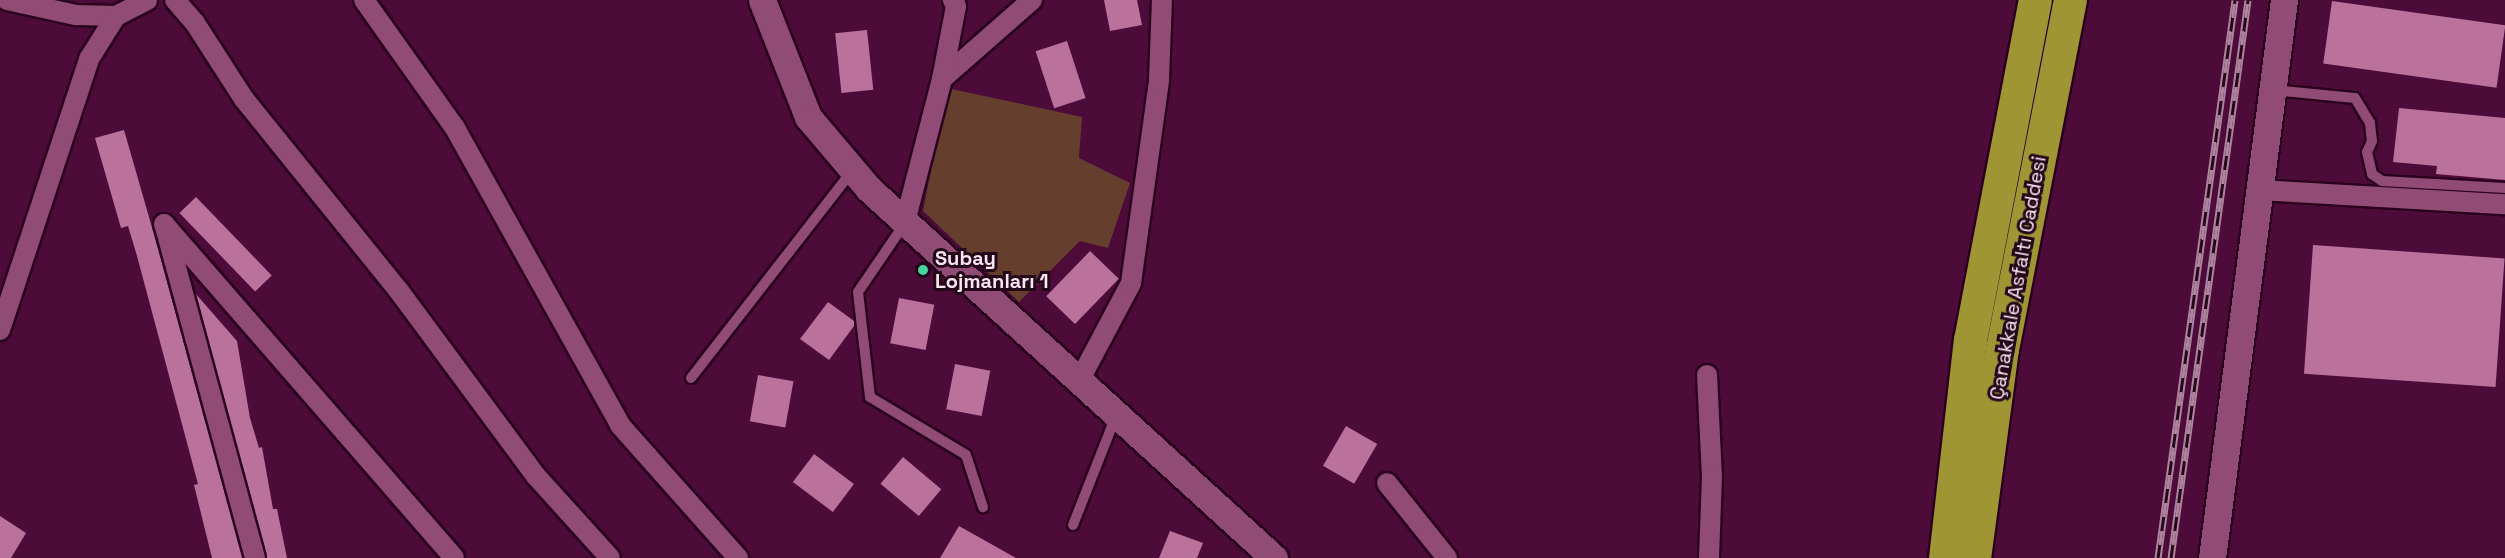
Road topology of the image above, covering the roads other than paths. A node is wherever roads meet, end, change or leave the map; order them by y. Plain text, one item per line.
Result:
1 (7, 0) edge
2 (147, 0) edge
3 (175, 0) edge
4 (364, 0) edge
5 (762, 0) edge
6 (953, 0) edge
7 (1032, 0) edge
8 (1162, 0) edge
9 (2035, 0) edge
10 (2070, 0) edge
11 (2284, 0) edge
12 (116, 16) junction
13 (942, 79) junction
14 (2272, 89) junction
15 (853, 170) junction
16 (2505, 188) edge
17 (2259, 190) junction
18 (2505, 204) edge
19 (905, 222) junction
20 (0, 330) edge
21 (1707, 375) dead end
22 (691, 378) dead end
23 (1079, 381) junction
24 (1117, 415) junction
25 (1387, 483) dead end
26 (983, 507) dead end
27 (1072, 525) dead end
28 (255, 558) edge
29 (454, 558) edge
30 (610, 558) edge
31 (738, 558) edge
32 (1274, 558) edge
33 (1447, 558) edge
34 (1709, 558) edge
35 (1945, 558) edge
36 (1974, 558) edge
37 (2212, 558) edge

1 - 12 street
2 - 12 street
3 - 30 street
4 - 31 street
5 - 15 street
6 - 13 street
7 - 13 street
8 - 23 street
9 - 35 highway, Çanakkale Asfaltı Caddesi
10 - 36 highway, Çanakkale Asfaltı Caddesi
11 - 14 street
12 - 20 street
13 - 19 street
14 - 16 lane
14 - 17 street
15 - 19 street
15 - 22 lane
17 - 18 street
17 - 37 street
19 - 23 street
19 - 26 lane
21 - 34 street
23 - 24 street
24 - 27 lane
24 - 32 street
25 - 33 street
28 - 29 street

